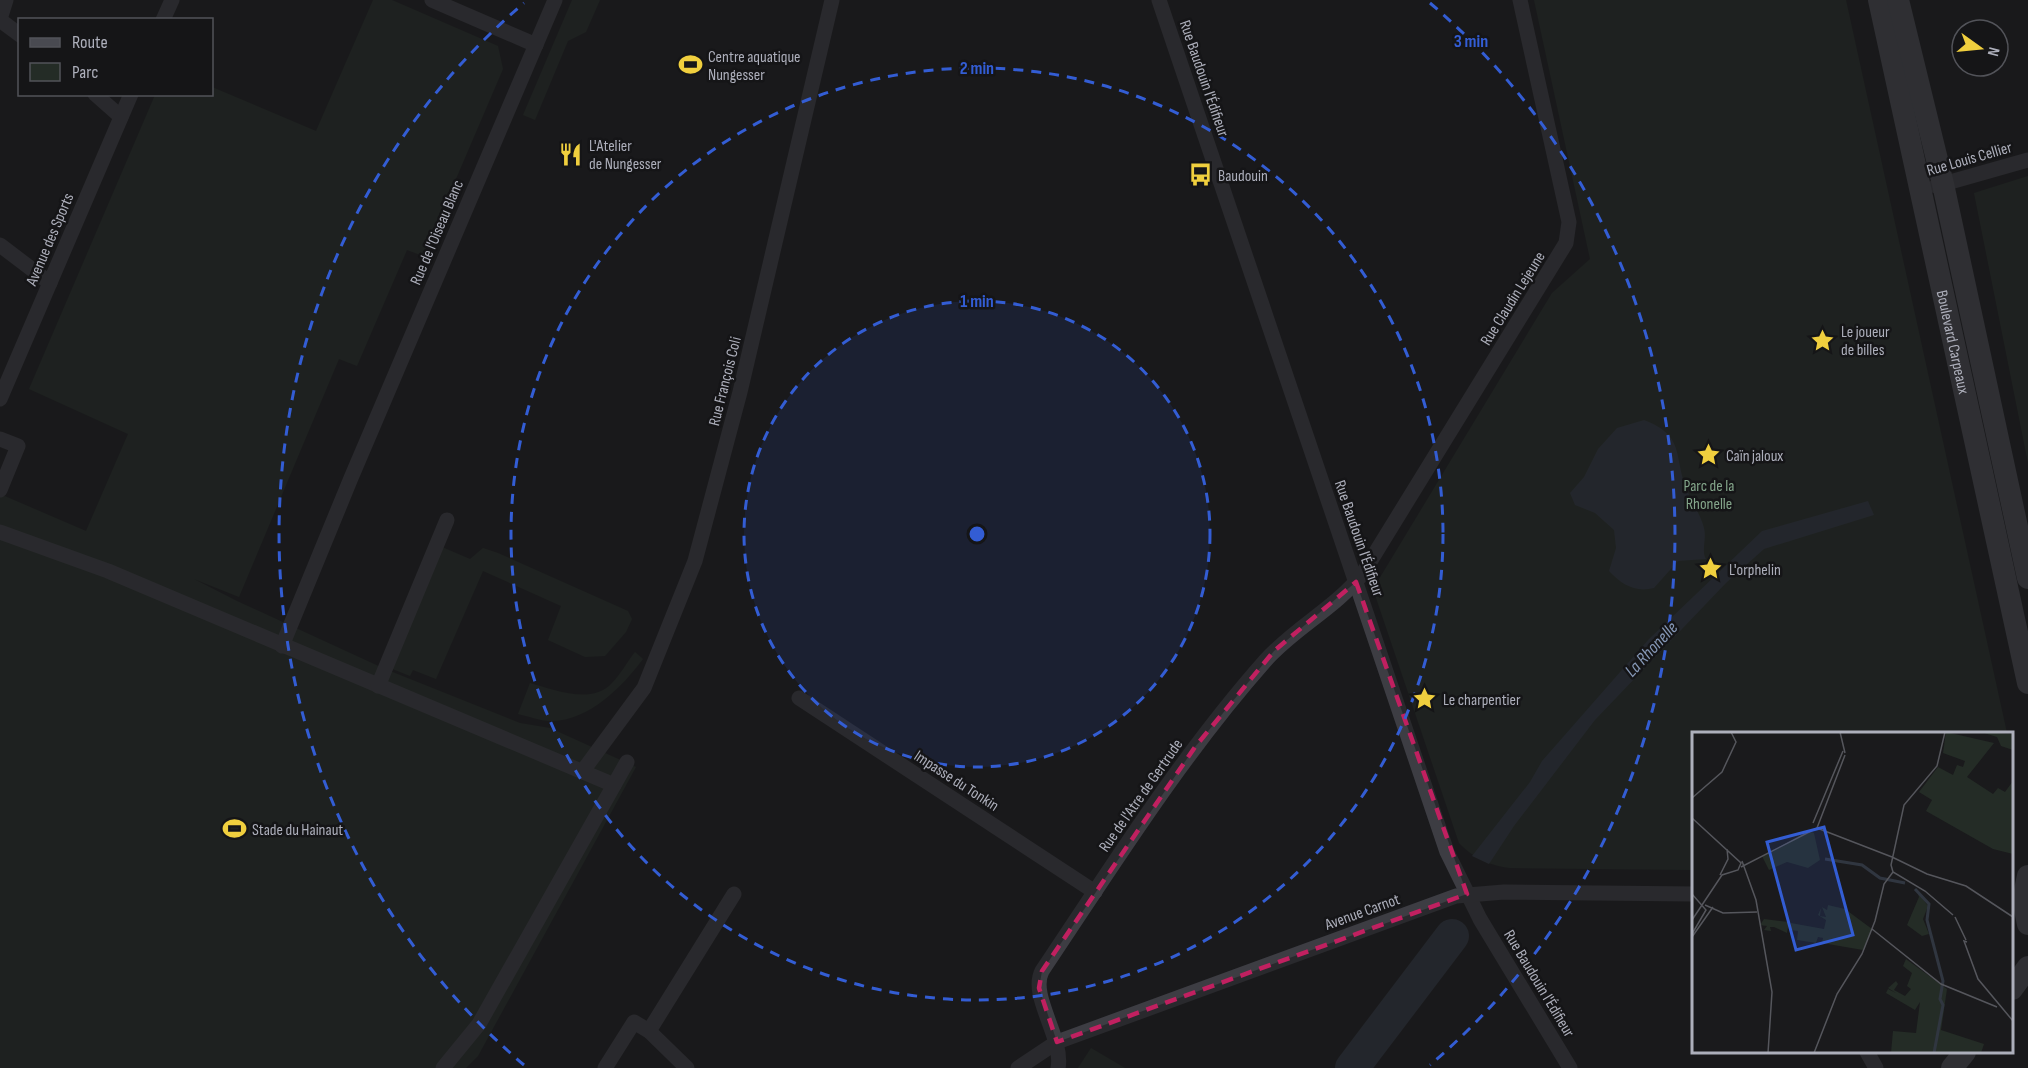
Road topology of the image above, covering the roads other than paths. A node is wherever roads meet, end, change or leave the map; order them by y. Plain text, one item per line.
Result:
1 (6, 0) edge
2 (172, 0) edge
3 (432, 0) edge
4 (555, 0) edge
5 (832, 0) edge
6 (1159, 0) edge
7 (1520, 0) edge
8 (1879, 0) edge
9 (1898, 0) edge
10 (164, 18) edge
11 (0, 19) edge
12 (18, 33) edge
13 (536, 45) junction
14 (97, 96) edge
15 (130, 96) edge
16 (121, 117) junction
17 (2028, 160) edge
18 (1943, 184) junction
19 (1920, 190) junction
20 (0, 245) edge
21 (50, 283) junction
22 (0, 399) edge
23 (0, 439) edge
24 (0, 490) edge
25 (447, 520) dead end
26 (0, 532) edge
27 (2027, 566) edge
28 (1356, 582) junction
29 (282, 646) junction
30 (2028, 683) edge
31 (378, 686) junction
32 (799, 698) dead end
33 (627, 762) dead end
34 (582, 772) junction
35 (614, 785) junction
36 (2021, 887) edge
37 (1095, 892) junction
38 (734, 894) dead end
39 (1467, 894) junction
40 (1692, 894) edge
41 (2028, 924) edge
42 (2028, 967) edge
43 (2013, 988) edge
44 (649, 1031) junction
45 (1057, 1042) junction
46 (1868, 1053) edge
47 (1964, 1053) edge
48 (443, 1068) edge
49 (605, 1068) edge
50 (687, 1068) edge
51 (1018, 1068) edge
52 (1058, 1068) edge
53 (1570, 1068) edge
54 (1876, 1068) edge
55 (1952, 1068) edge

1 - 11 street
2 - 10 street
3 - 13 street
4 - 13 street, Rue de l'Oiseau Blanc
5 - 34 street, Rue François Coli
6 - 28 street, Rue Baudouin l'Édifieur
7 - 28 street, Rue Claudin Lejeune
8 - 19 main road, Boulevard Carpeaux
9 - 18 main road, Boulevard Carpeaux
11 - 12 street
13 - 29 street, Rue de l'Oiseau Blanc
14 - 16 street
15 - 16 street, Avenue des Sports
16 - 21 street, Avenue des Sports
17 - 18 street, Rue Louis Cellier
18 - 19 street, Rue Louis Cellier
18 - 27 main road, Boulevard Carpeaux
19 - 30 main road, Boulevard Carpeaux
20 - 21 street
21 - 22 street, Avenue des Sports
23 - 24 street
25 - 31 street
26 - 29 street
28 - 37 street, Rue de l'Atre de Gertrude
28 - 39 street, Rue Baudouin l'Édifieur
29 - 31 street
31 - 34 street
32 - 37 street, Impasse du Tonkin
33 - 35 street
34 - 35 street
35 - 48 street
36 - 41 main road
37 - 45 street, Rue de l'Atre de Gertrude
38 - 44 street
39 - 40 street, Avenue Carnot
39 - 45 street, Avenue Carnot
39 - 53 street, Rue Baudouin l'Édifieur
42 - 43 main road
44 - 49 street
44 - 50 street
45 - 51 street, Avenue Carnot
45 - 52 street, Rue de l'Atre de Gertrude
46 - 54 street
47 - 55 main road

